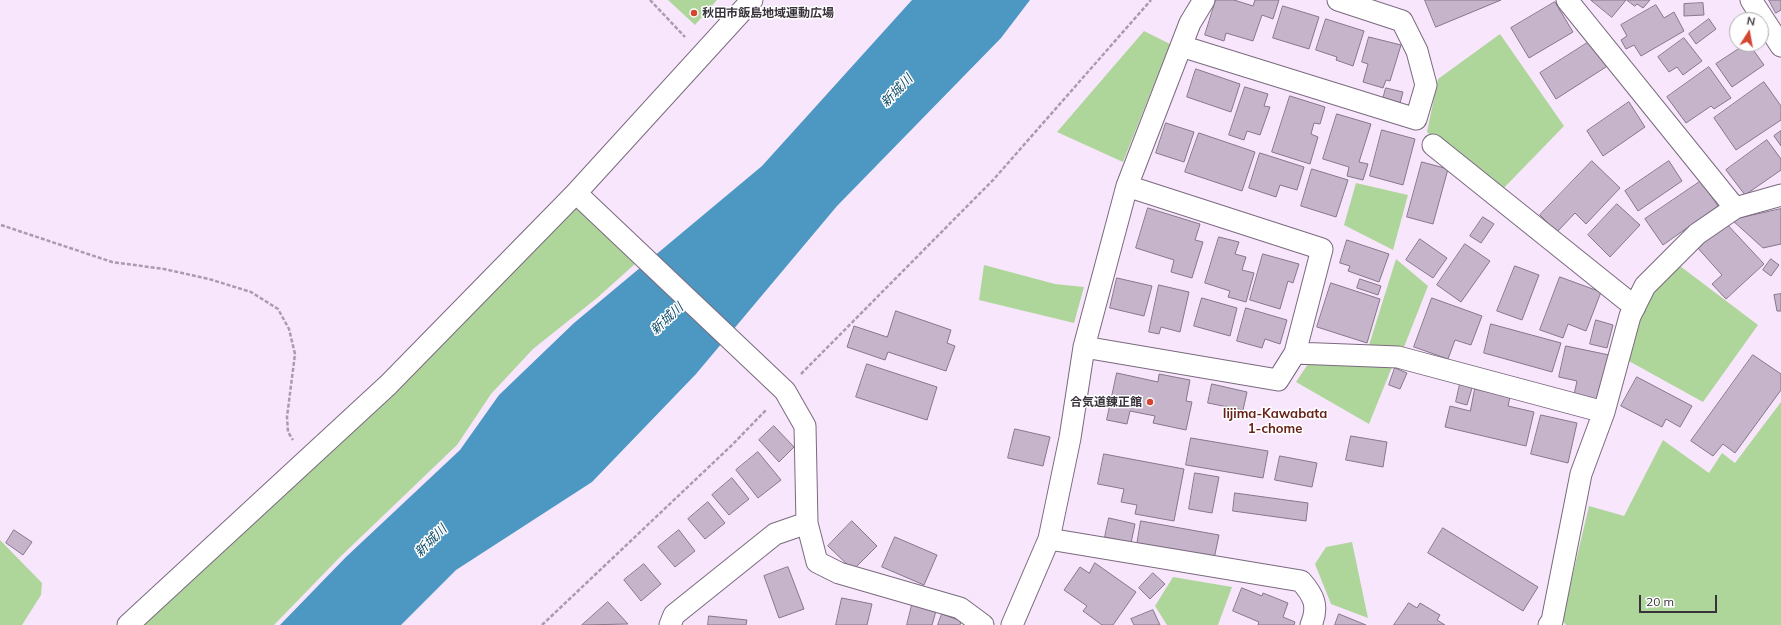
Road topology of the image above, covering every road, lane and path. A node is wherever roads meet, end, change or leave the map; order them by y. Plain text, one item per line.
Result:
1 (650, 0) edge
2 (752, 0) edge
3 (1150, 0) edge
4 (1204, 0) edge
5 (1338, 0) edge
6 (1567, 0) edge
7 (1751, 0) edge
8 (1181, 46) junction
9 (1781, 46) edge
10 (702, 54) junction
11 (1433, 145) dead end
12 (1127, 186) junction
13 (576, 193) junction
14 (1781, 195) edge
15 (1735, 208) junction
16 (1, 225) dead end
17 (1635, 307) junction
18 (1084, 348) junction
19 (1295, 353) junction
20 (785, 392) junction
21 (1604, 412) junction
22 (310, 456) junction
23 (807, 523) junction
24 (1049, 539) junction
25 (1552, 624) edge
26 (128, 625) edge
27 (542, 625) edge
28 (670, 625) edge
29 (983, 625) edge
30 (1012, 625) edge
31 (1311, 625) edge

1 - 10 path
2 - 10 street
3 - 20 path
4 - 8 street
5 - 8 street
6 - 15 street
7 - 9 street
8 - 12 street
10 - 13 street
11 - 17 street
12 - 18 street
12 - 19 street
13 - 20 street
13 - 22 street
14 - 15 street
15 - 17 street
16 - 22 path
17 - 21 street
18 - 19 street
18 - 24 street
19 - 21 street
20 - 23 street
20 - 27 path
21 - 25 street
22 - 26 street
23 - 28 street
23 - 29 street
24 - 30 street
24 - 31 street

